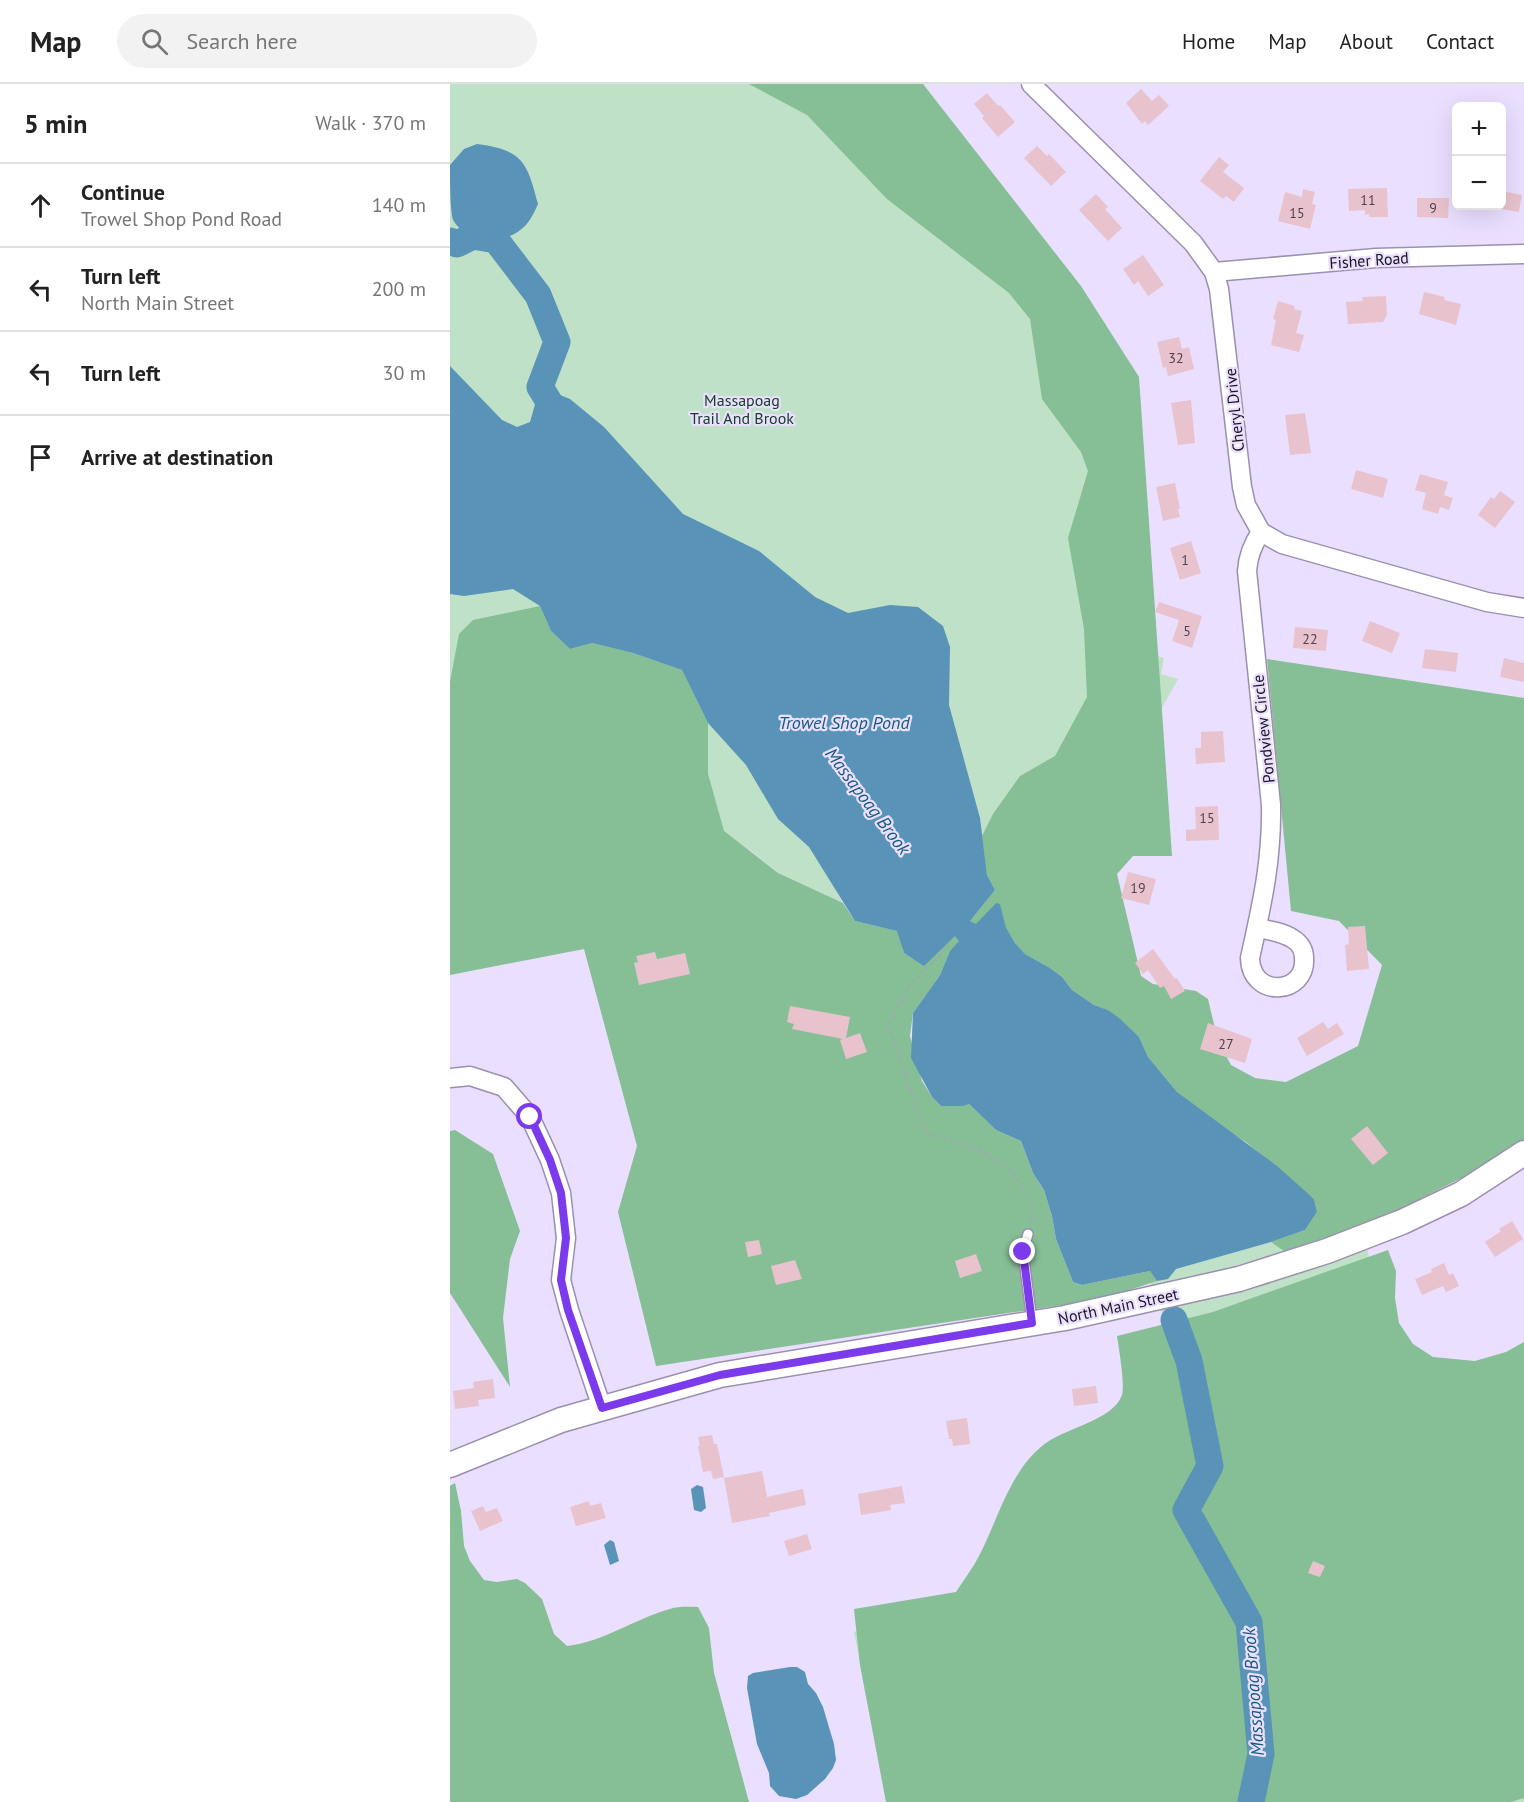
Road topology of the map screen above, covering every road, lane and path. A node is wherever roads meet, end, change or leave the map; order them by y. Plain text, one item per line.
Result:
1 (1031, 84) edge
2 (1524, 254) edge
3 (1214, 272) junction
4 (1261, 532) junction
5 (1524, 608) edge
6 (1257, 928) dead end
7 (948, 946) dead end
8 (450, 1078) edge
9 (1524, 1153) edge
10 (1028, 1234) joint
11 (1032, 1323) junction
12 (602, 1408) junction
13 (450, 1466) edge

1 - 3 street, Cheryl Drive
2 - 3 street, Fisher Road
3 - 4 street, Cheryl Drive
4 - 5 street
4 - 6 street, Pondview Circle
7 - 10 path
8 - 12 street
9 - 11 main road, North Main Street
10 - 11 lane
11 - 12 main road, North Main Street
12 - 13 main road, North Main Street

